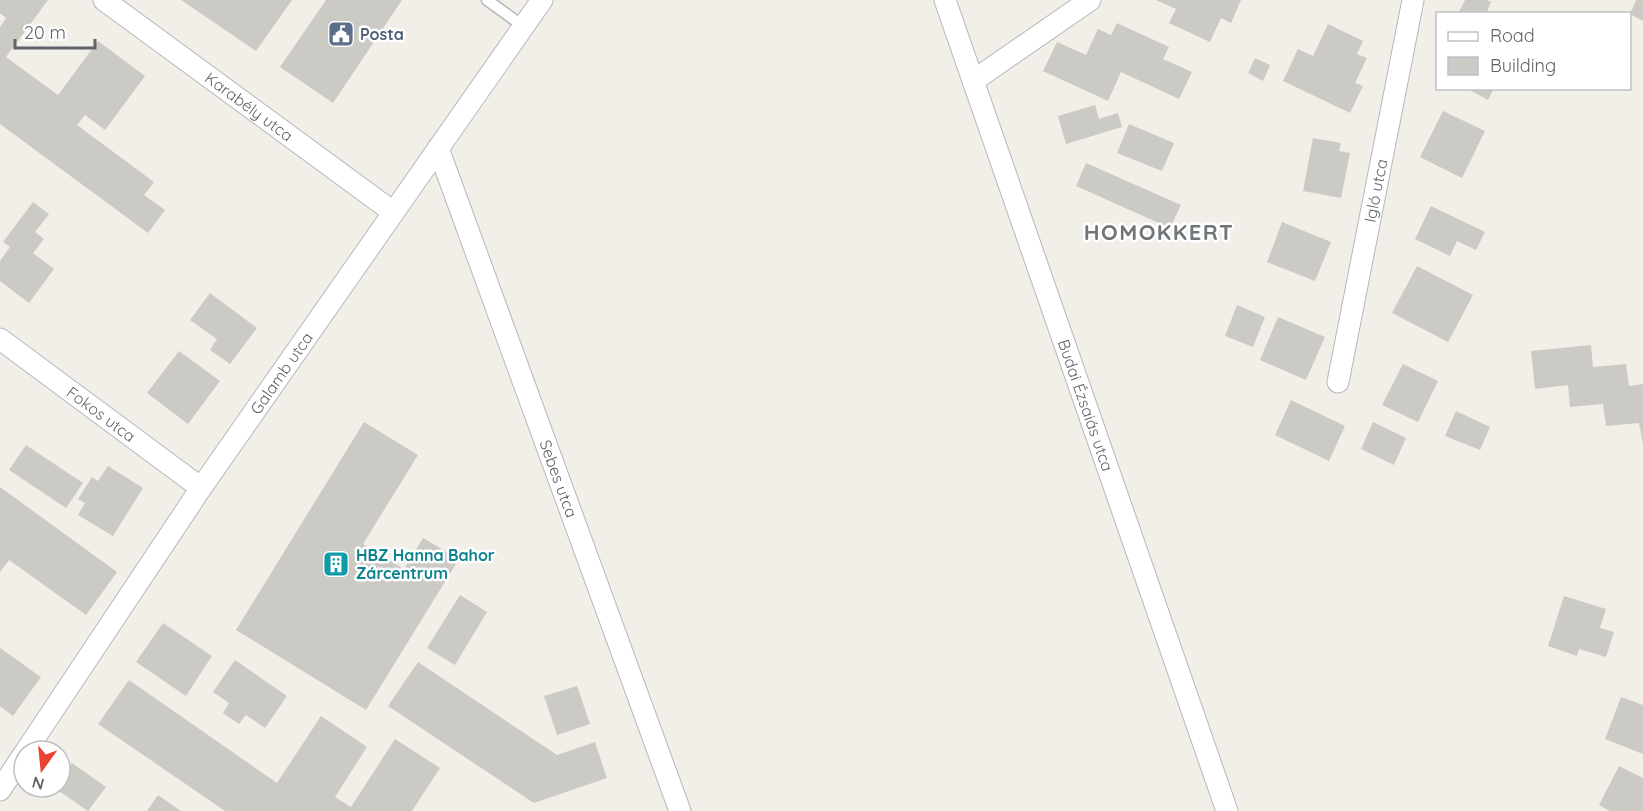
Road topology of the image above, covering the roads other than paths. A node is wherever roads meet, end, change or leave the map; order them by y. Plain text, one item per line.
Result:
1 (104, 0) edge
2 (487, 0) edge
3 (542, 0) edge
4 (945, 0) edge
5 (1090, 0) edge
6 (1413, 0) edge
7 (523, 26) junction
8 (973, 81) junction
9 (438, 148) junction
10 (393, 212) junction
11 (0, 339) edge
12 (1338, 382) dead end
13 (201, 488) junction
14 (34, 739) edge
15 (12, 769) edge
16 (2, 781) edge
17 (680, 811) edge
18 (1227, 811) edge

1 - 10 street, Karabély utca
2 - 7 lane
3 - 7 street, Galamb utca
4 - 8 street, Budai Ézsaiás utca
5 - 8 street
6 - 12 street, Igló utca
7 - 9 street, Galamb utca
8 - 18 street, Budai Ézsaiás utca
9 - 10 street, Galamb utca
9 - 17 street, Sebes utca
10 - 13 street, Galamb utca
11 - 13 street, Fokos utca
13 - 14 street, Galamb utca
15 - 16 street, Galamb utca

